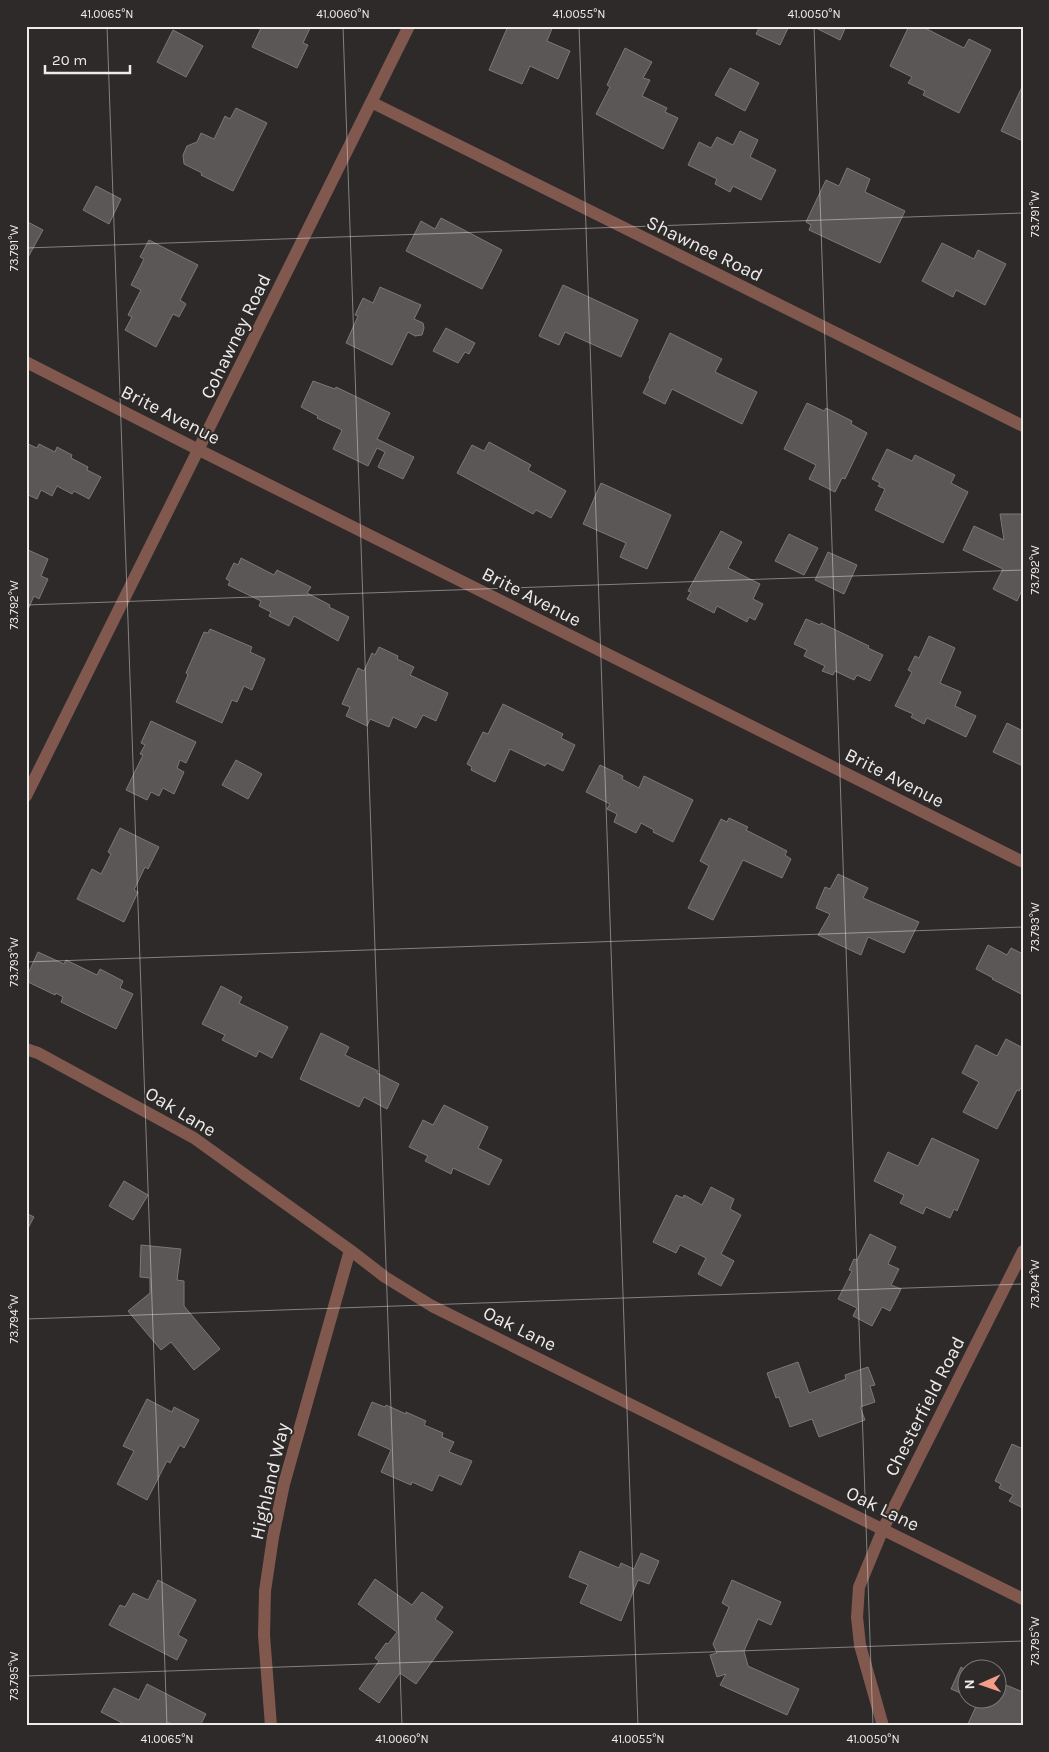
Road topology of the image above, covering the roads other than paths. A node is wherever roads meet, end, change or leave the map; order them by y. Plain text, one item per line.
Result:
1 (409, 26) edge
2 (371, 102) junction
3 (26, 362) edge
4 (1023, 426) edge
5 (199, 450) junction
6 (26, 796) edge
7 (1023, 862) edge
8 (26, 1049) edge
9 (350, 1250) junction
10 (1023, 1251) edge
11 (883, 1529) junction
12 (1023, 1599) edge
13 (271, 1726) edge
14 (883, 1726) edge

1 - 2 street, Cohawney Road
2 - 4 street, Shawnee Road
2 - 5 street, Cohawney Road
3 - 5 street, Brite Avenue
5 - 6 street, Cohawney Road
5 - 7 street, Brite Avenue
8 - 9 street, Oak Lane
9 - 11 street, Oak Lane
9 - 13 street, Highland Way
10 - 11 street, Chesterfield Road
11 - 12 street, Oak Lane
11 - 14 street, Chesterfield Road

